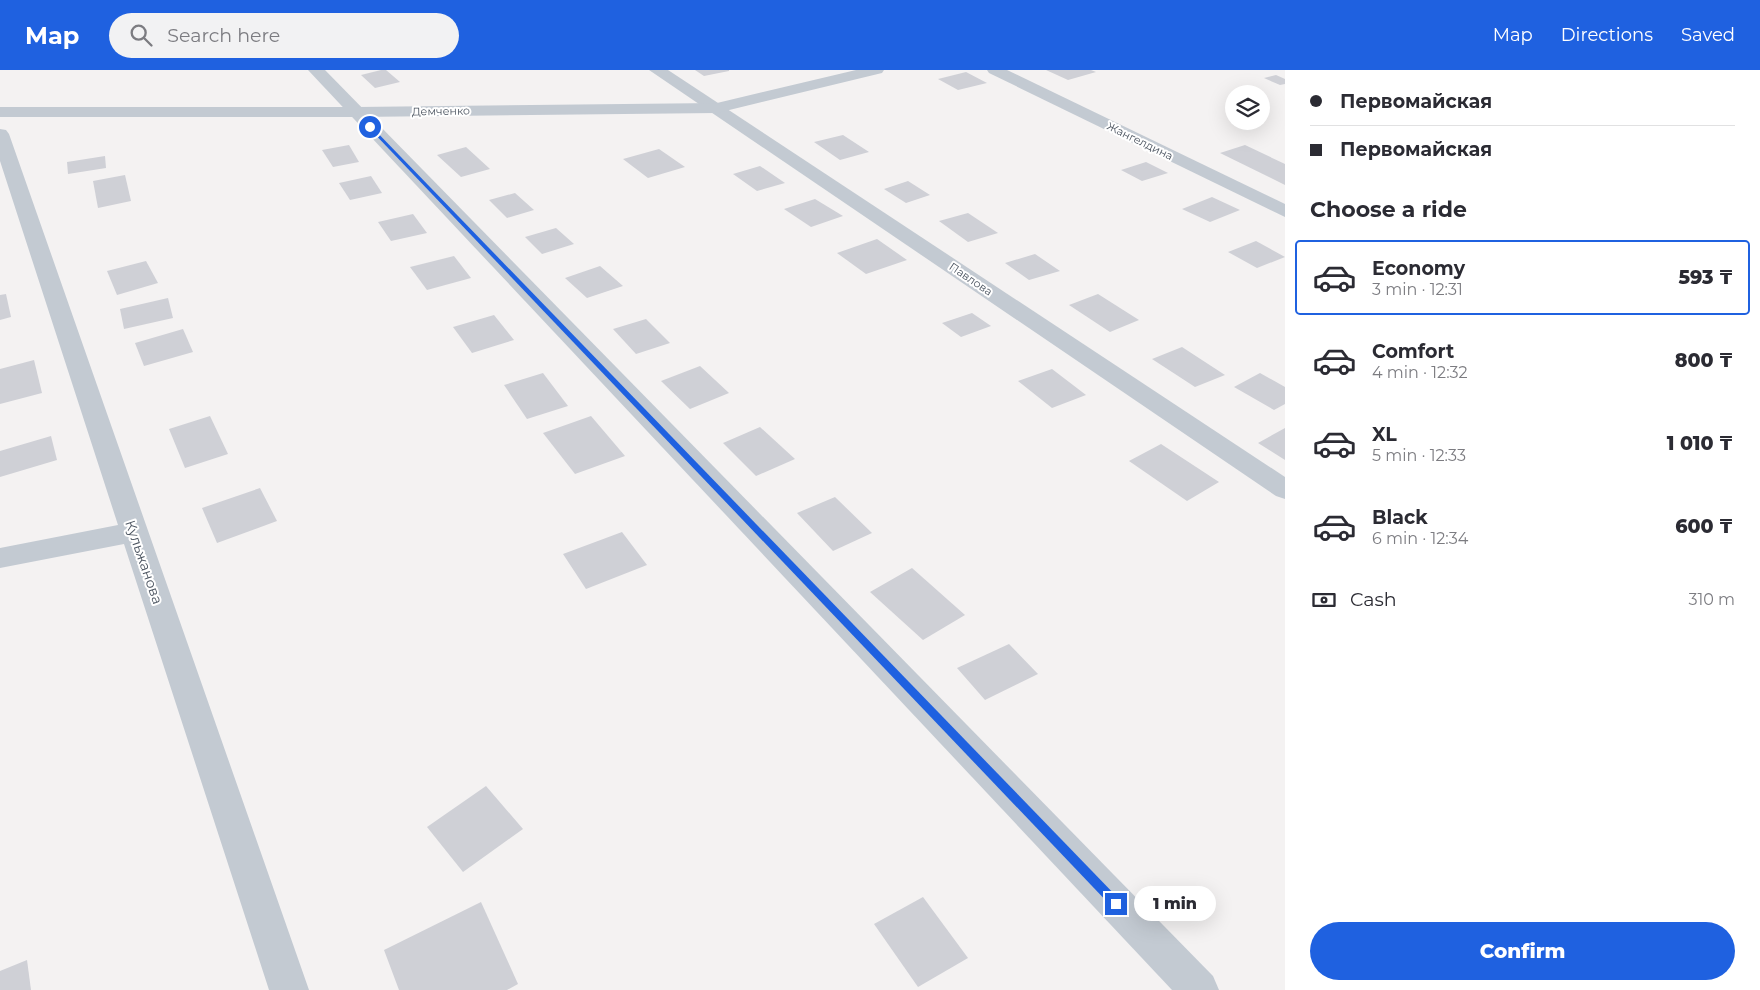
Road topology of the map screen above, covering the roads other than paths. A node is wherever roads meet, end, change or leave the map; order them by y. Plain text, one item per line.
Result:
1 (316, 70) edge
2 (657, 70) edge
3 (876, 70) edge
4 (995, 70) edge
5 (717, 108) junction
6 (0, 112) edge
7 (356, 112) junction
8 (0, 134) edge
9 (1285, 211) edge
10 (1285, 490) edge
11 (134, 532) junction
12 (0, 558) edge
13 (289, 990) edge
14 (1199, 990) edge

1 - 7 street
2 - 5 street, Павлова
3 - 5 street, Демченко
4 - 9 street, Жангелдина
5 - 7 street, Демченко
5 - 10 street, Павлова
6 - 7 street, Демченко
7 - 14 street
8 - 11 street, Кульжанова
11 - 12 street
11 - 13 street, Кульжанова

